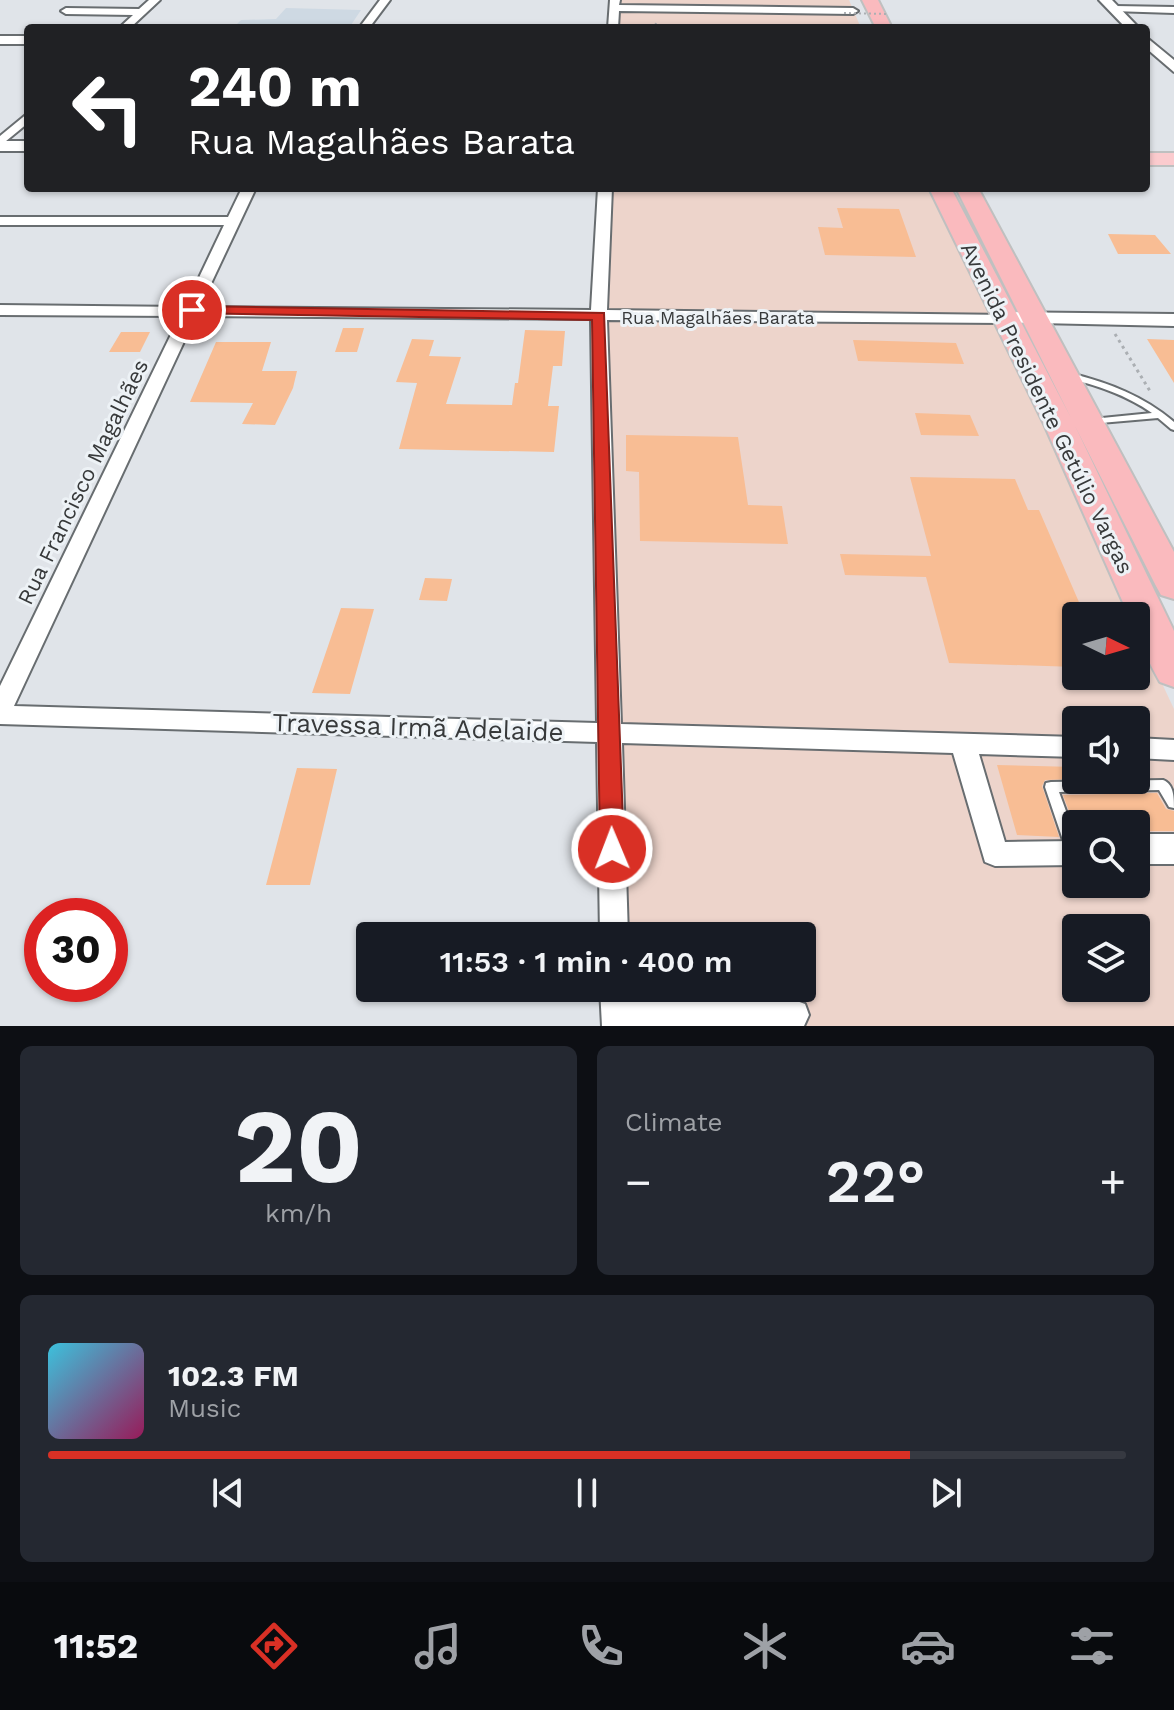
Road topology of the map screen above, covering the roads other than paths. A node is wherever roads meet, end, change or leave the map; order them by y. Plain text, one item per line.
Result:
1 (155, 0) edge
2 (385, 0) edge
3 (870, 0) edge
4 (615, 4) edge
5 (1110, 5) edge
6 (848, 8) edge
7 (1174, 10) edge
8 (66, 11) dead end
9 (142, 12) junction
10 (886, 21) edge
11 (128, 24) edge
12 (367, 24) edge
13 (613, 24) edge
14 (1129, 24) edge
15 (0, 40) edge
16 (24, 40) edge
17 (1152, 53) edge
18 (1174, 53) edge
19 (1174, 68) edge
20 (24, 121) edge
21 (0, 144) edge
22 (24, 146) edge
23 (1150, 159) edge
24 (1174, 159) edge
25 (247, 192) edge
26 (605, 192) edge
27 (942, 192) edge
28 (969, 192) edge
29 (0, 221) edge
30 (231, 221) junction
31 (0, 310) edge
32 (192, 310) junction
33 (599, 316) junction
34 (1019, 318) junction
35 (1174, 320) edge
36 (1064, 374) junction
37 (1161, 415) junction
38 (1073, 422) junction
39 (1174, 427) edge
40 (1160, 583) edge
41 (1174, 672) edge
42 (0, 713) edge
43 (609, 732) junction
44 (963, 743) junction
45 (1062, 747) edge
46 (1150, 749) edge
47 (1174, 750) edge
48 (1174, 803) edge
49 (1062, 819) edge
50 (1150, 840) edge
51 (1174, 840) edge
52 (1150, 852) edge
53 (1174, 852) edge
54 (1062, 853) edge
55 (614, 922) edge
56 (615, 1009) edge
57 (794, 1015) dead end
58 (703, 1020) edge

1 - 9 street
2 - 12 street
3 - 10 highway
4 - 6 street
4 - 13 street
5 - 7 street
5 - 14 street
8 - 9 street
9 - 11 street
15 - 16 street
17 - 18 street
17 - 19 street
20 - 21 street
21 - 22 street
23 - 24 main road
25 - 30 street, Rua Francisco Magalhães
26 - 33 street
27 - 34 highway, Avenida Presidente Getúlio Vargas
28 - 34 highway, Avenida Presidente Getúlio Vargas
29 - 30 street
30 - 32 street, Rua Francisco Magalhães
31 - 32 street, Rua Magalhães Barata
32 - 33 street, Rua Magalhães Barata
32 - 42 street, Rua Francisco Magalhães
33 - 34 street, Rua Magalhães Barata
33 - 43 street
34 - 35 street, Rua Magalhães Barata
34 - 36 highway, Avenida Presidente Getúlio Vargas
34 - 38 highway, Avenida Presidente Getúlio Vargas
36 - 37 lane
36 - 38 highway, Avenida Presidente Getúlio Vargas
37 - 38 lane
37 - 39 lane
38 - 40 highway, Avenida Presidente Getúlio Vargas
40 - 41 highway, Avenida Presidente Getúlio Vargas
42 - 43 street, Travessa Irmã Adelaide
43 - 44 street, Travessa Irmã Adelaide
43 - 55 street
44 - 45 street, Travessa Irmã Adelaide
44 - 54 street
46 - 47 street
48 - 49 lane
50 - 51 lane
52 - 53 street
56 - 58 street
57 - 58 street

